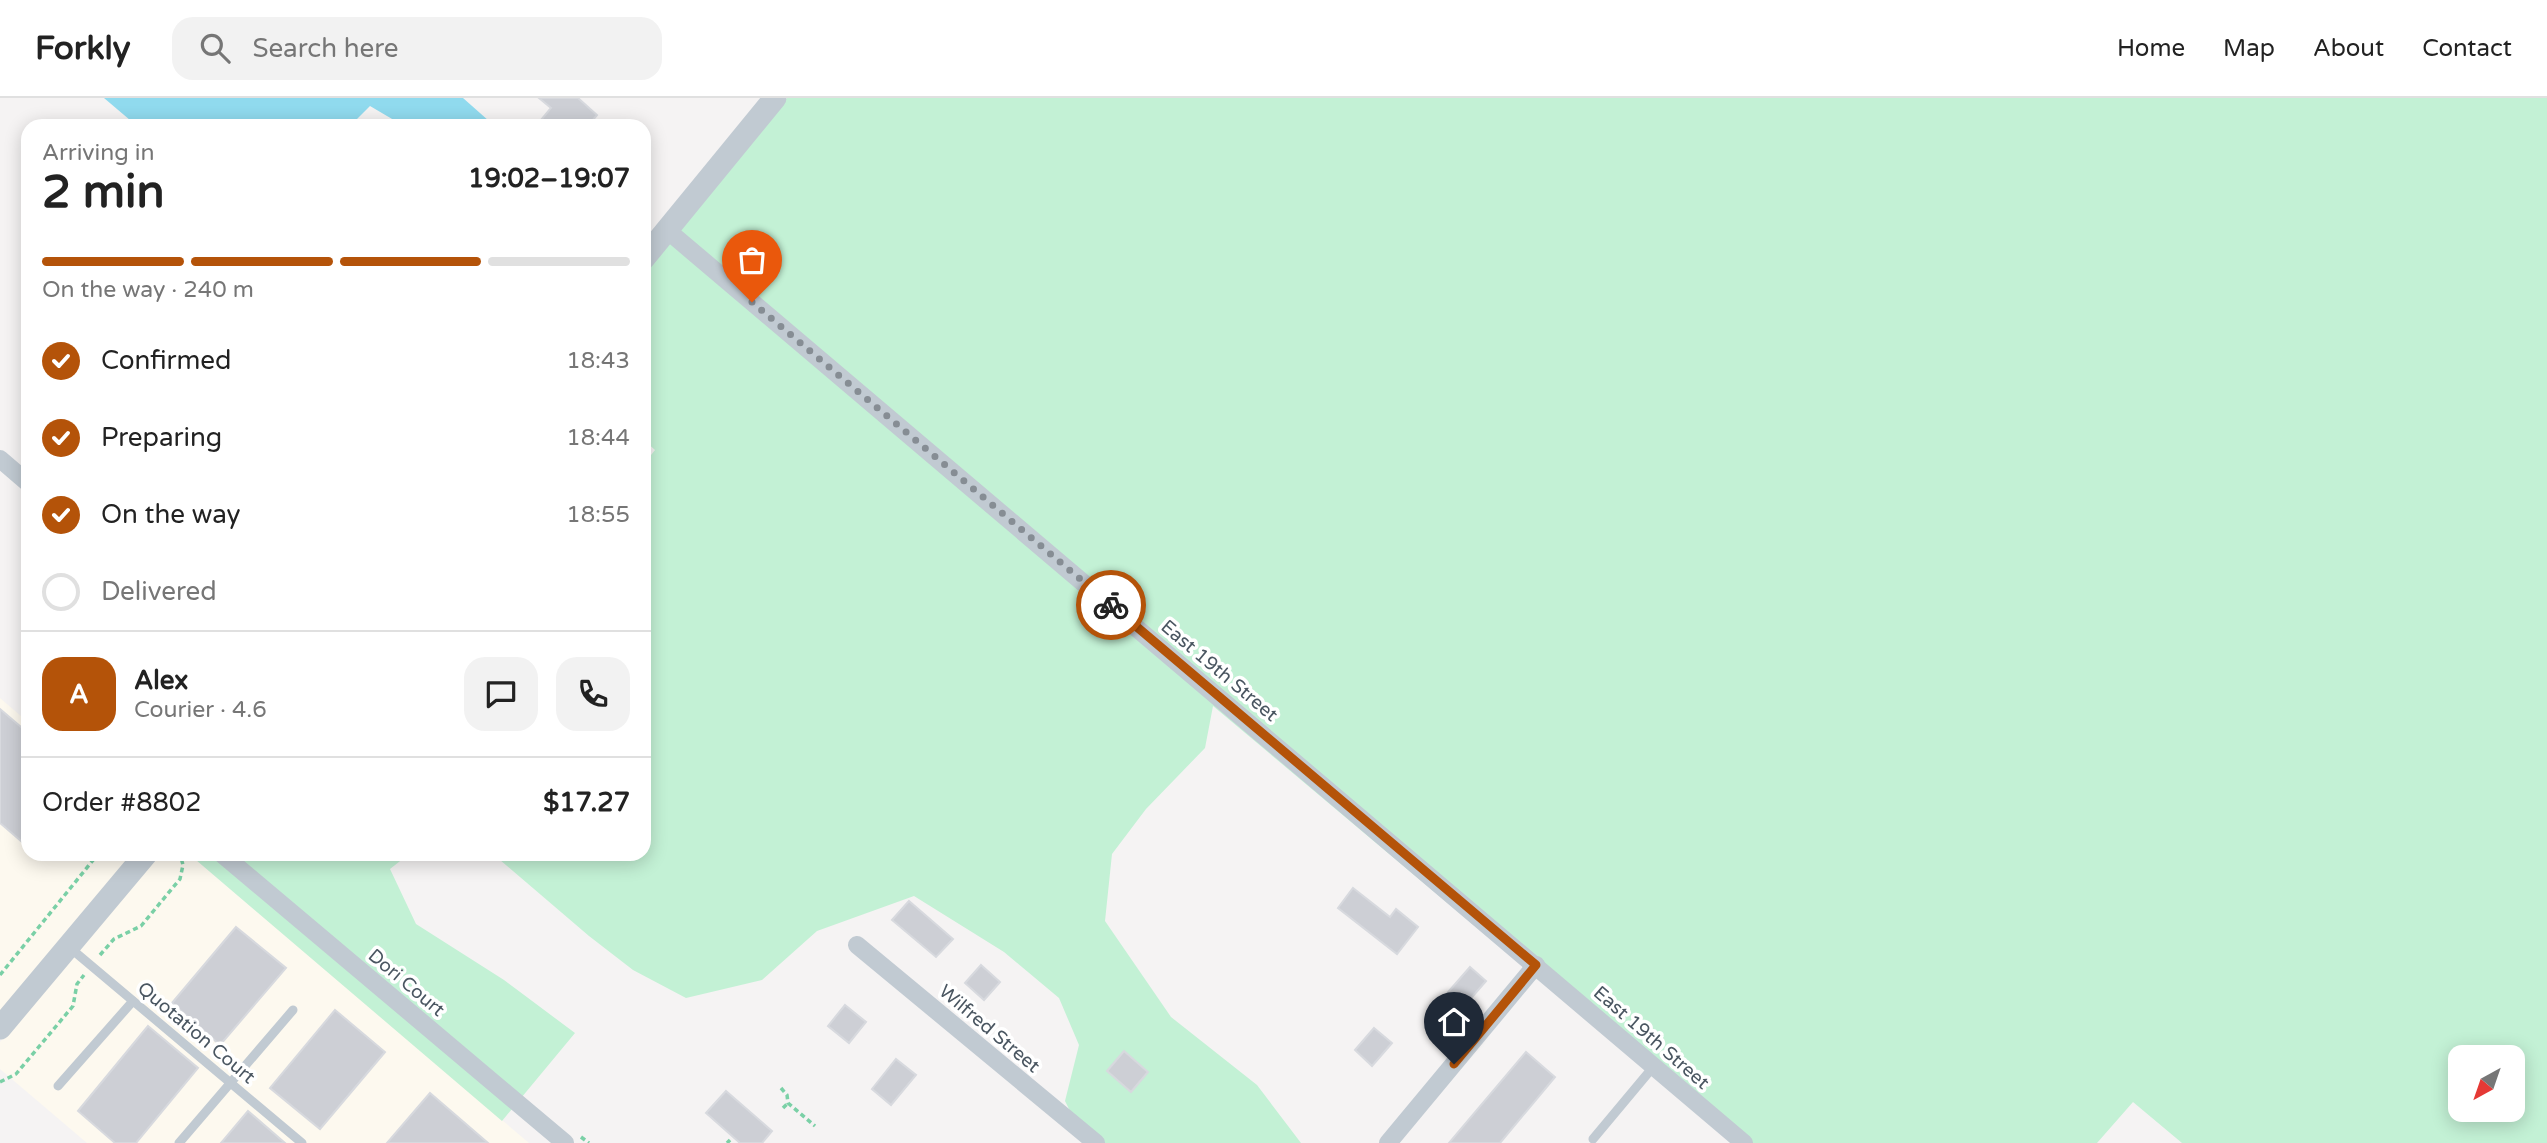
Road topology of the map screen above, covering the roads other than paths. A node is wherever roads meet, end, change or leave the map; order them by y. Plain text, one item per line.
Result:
1 (775, 98) edge
2 (667, 230) junction
3 (651, 249) edge
4 (0, 459) edge
5 (21, 477) edge
6 (140, 861) edge
7 (230, 861) edge
8 (858, 945) dead end
9 (69, 947) junction
10 (1536, 965) junction
11 (133, 1001) junction
12 (293, 1010) dead end
13 (0, 1028) edge
14 (1654, 1066) junction
15 (232, 1084) junction
16 (58, 1086) dead end
17 (1593, 1139) dead end
18 (1740, 1142) edge
19 (179, 1143) edge
20 (302, 1143) edge
21 (565, 1143) edge
22 (1096, 1143) edge
23 (1388, 1143) edge

1 - 2 street
2 - 3 street
2 - 10 street, East 19th Street
4 - 5 street
6 - 9 street
7 - 21 street, Dori Court
8 - 22 street, Wilfred Street
9 - 11 lane, Quotation Court
9 - 13 street
10 - 14 street, East 19th Street
10 - 23 street
11 - 15 lane, Quotation Court
11 - 16 lane
12 - 15 lane
14 - 17 lane
14 - 18 street, East 19th Street
15 - 19 lane
15 - 20 lane, Quotation Court

